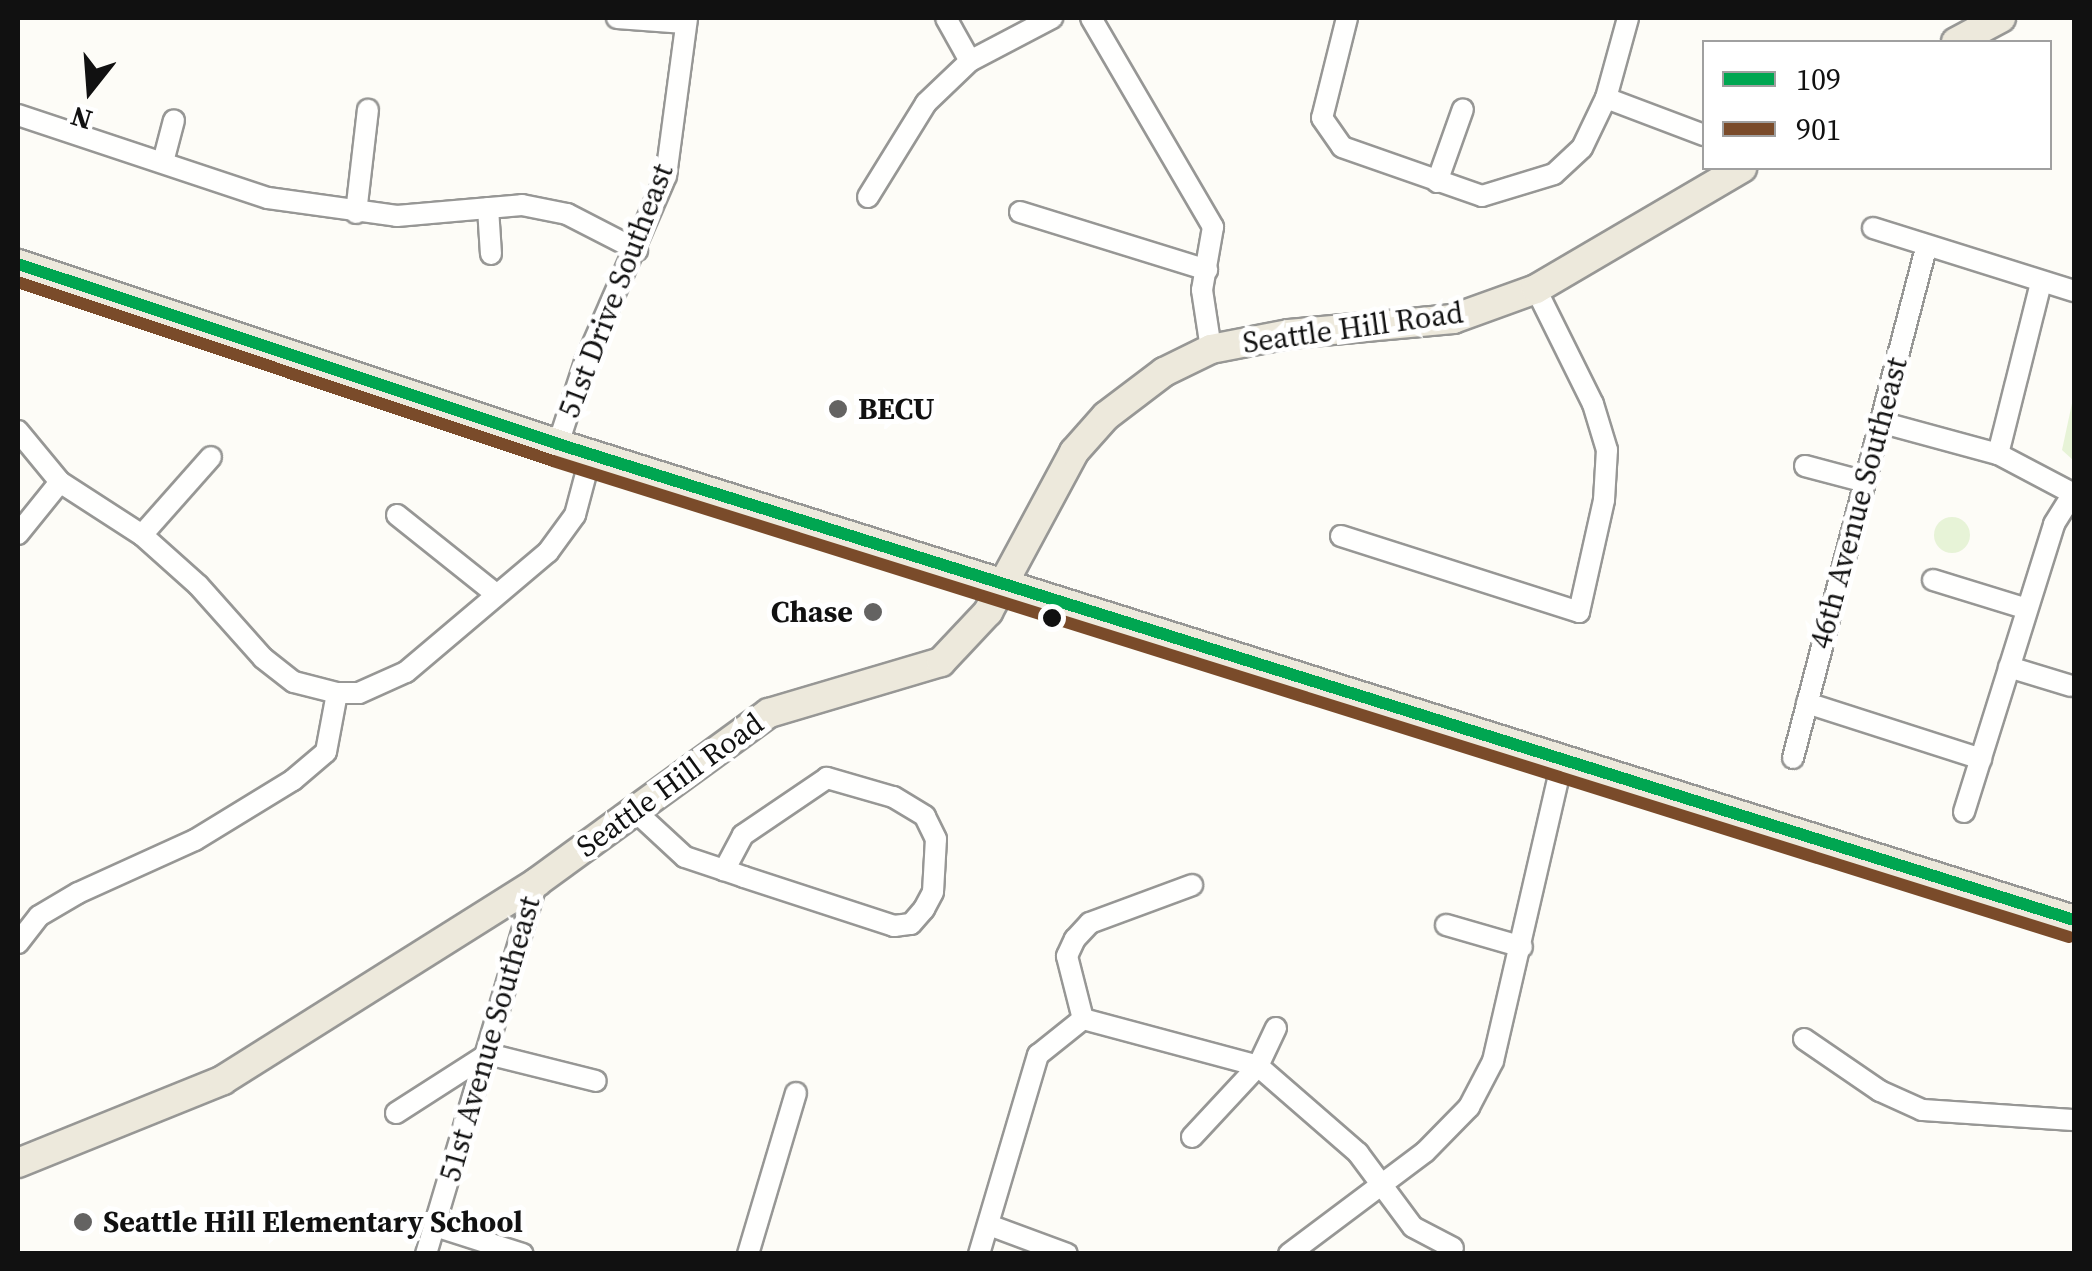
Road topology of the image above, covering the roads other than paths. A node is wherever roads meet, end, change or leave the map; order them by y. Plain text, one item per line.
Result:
1 (616, 18) edge
2 (946, 18) edge
3 (1052, 18) edge
4 (1091, 18) edge
5 (1347, 18) edge
6 (1628, 18) edge
7 (2001, 18) edge
8 (686, 20) edge
9 (1960, 40) edge
10 (970, 62) junction
11 (1606, 98) junction
12 (1463, 109) dead end
13 (368, 110) dead end
14 (18, 115) edge
15 (174, 120) dead end
16 (1702, 134) edge
17 (164, 162) junction
18 (1732, 170) edge
19 (1438, 182) junction
20 (868, 197) dead end
21 (488, 208) junction
22 (1020, 212) dead end
23 (356, 213) junction
24 (1873, 228) dead end
25 (1926, 248) junction
26 (637, 250) junction
27 (491, 254) dead end
28 (18, 264) edge
29 (1207, 270) junction
30 (2041, 282) junction
31 (1536, 289) junction
32 (2074, 292) edge
33 (1211, 350) junction
34 (1880, 422) junction
35 (18, 431) edge
36 (558, 444) junction
37 (592, 451) junction
38 (1998, 454) junction
39 (211, 457) dead end
40 (1805, 466) dead end
41 (60, 482) junction
42 (1865, 482) junction
43 (2074, 493) edge
44 (397, 516) dead end
45 (18, 534) edge
46 (142, 534) junction
47 (1341, 536) dead end
48 (1934, 580) dead end
49 (1006, 582) junction
50 (496, 594) junction
51 (2027, 609) junction
52 (2009, 667) junction
53 (2071, 686) dead end
54 (337, 692) junction
55 (1807, 703) junction
56 (1793, 758) dead end
57 (1981, 759) junction
58 (1562, 763) junction
59 (634, 810) junction
60 (1964, 812) dead end
61 (724, 870) junction
62 (536, 882) junction
63 (1192, 885) dead end
64 (2074, 920) edge
65 (1446, 925) dead end
66 (18, 943) edge
67 (1522, 946) junction
68 (1083, 1019) junction
69 (1276, 1028) dead end
70 (1804, 1039) dead end
71 (488, 1054) junction
72 (1258, 1066) junction
73 (596, 1081) dead end
74 (796, 1093) dead end
75 (396, 1113) dead end
76 (2074, 1120) edge
77 (1192, 1137) dead end
78 (18, 1163) edge
79 (1382, 1182) junction
80 (435, 1226) junction
81 (989, 1226) junction
82 (1453, 1248) dead end
83 (426, 1254) edge
84 (523, 1254) edge
85 (748, 1254) edge
86 (979, 1254) edge
87 (1067, 1254) edge
88 (1289, 1254) edge

1 - 8 street
2 - 10 street
3 - 10 street
4 - 29 street
5 - 19 street
6 - 11 street
7 - 9 main road
8 - 26 street, 51st Drive Southeast
10 - 20 street
11 - 16 street
11 - 19 street
12 - 19 street
13 - 23 street
14 - 17 street
15 - 17 street
17 - 23 street
18 - 31 main road, Seattle Hill Road
21 - 23 street
21 - 26 street
21 - 27 street
22 - 29 street
24 - 25 street
25 - 30 street
25 - 34 street, 46th Avenue Southeast
26 - 36 street, 51st Drive Southeast
28 - 36 main road
29 - 33 street
30 - 32 street
30 - 38 street
31 - 33 main road, Seattle Hill Road
31 - 47 street
33 - 49 main road, Seattle Hill Road
34 - 38 street
34 - 42 street, 46th Avenue Southeast
35 - 41 street
36 - 37 main road
37 - 49 main road
37 - 50 street, 51st Drive Southeast
38 - 43 street
39 - 46 street
40 - 42 street
41 - 45 street
41 - 46 street
42 - 55 street, 46th Avenue Southeast
43 - 51 street
44 - 50 street
46 - 54 street
48 - 51 street
49 - 58 main road
49 - 59 main road, Seattle Hill Road
50 - 54 street, 51st Drive Southeast
51 - 52 street
52 - 53 street
52 - 57 street
54 - 66 street
55 - 56 street, 46th Avenue Southeast
55 - 57 street
57 - 60 street
58 - 64 main road
58 - 67 street
59 - 61 street
59 - 62 main road, Seattle Hill Road
61 - 61 street
62 - 71 street, 51st Avenue Southeast
62 - 78 main road, Seattle Hill Road
63 - 68 street
65 - 67 street
67 - 79 street
68 - 72 street
68 - 81 street
69 - 72 street
70 - 76 street
71 - 73 street
71 - 75 street
71 - 80 street, 51st Avenue Southeast
72 - 77 street
72 - 79 street
74 - 85 street
79 - 82 street
79 - 88 street
80 - 83 street, 51st Avenue Southeast
80 - 84 street
81 - 86 street
81 - 87 street

